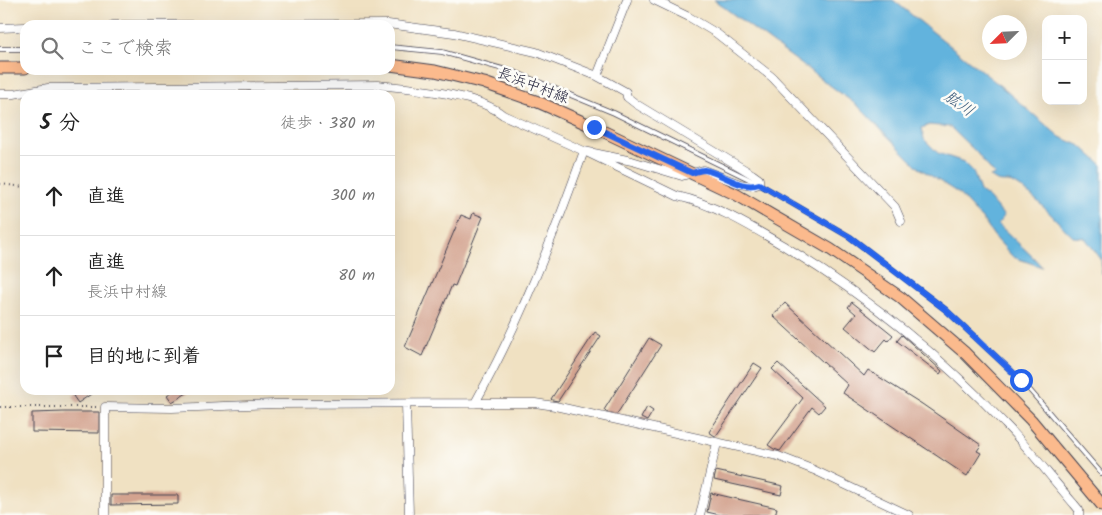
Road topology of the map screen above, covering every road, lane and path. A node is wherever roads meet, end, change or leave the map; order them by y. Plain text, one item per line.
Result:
1 (627, 0) edge
2 (654, 0) edge
3 (395, 25) edge
4 (20, 27) edge
5 (0, 28) edge
6 (395, 47) edge
7 (20, 48) edge
8 (0, 49) edge
9 (395, 66) edge
10 (0, 68) edge
11 (20, 68) edge
12 (597, 76) junction
13 (37, 90) edge
14 (20, 93) edge
15 (0, 94) edge
16 (584, 151) junction
17 (692, 173) junction
18 (0, 184) edge
19 (759, 184) junction
20 (20, 186) edge
21 (901, 221) dead end
22 (475, 403) junction
23 (406, 404) junction
24 (105, 406) junction
25 (0, 407) edge
26 (717, 443) junction
27 (1102, 474) edge
28 (1102, 505) edge
29 (105, 515) edge
30 (409, 515) edge
31 (700, 515) edge
32 (909, 515) edge
33 (1079, 515) edge

1 - 12 street
2 - 21 street
3 - 12 street
4 - 5 street
6 - 19 lane
7 - 8 lane
9 - 17 main road, 長浜中村線
10 - 11 main road
12 - 19 street
13 - 16 street
14 - 15 street
16 - 17 street
16 - 22 street
16 - 33 street
17 - 19 street
17 - 28 main road, 長浜中村線
18 - 20 path
19 - 27 lane
22 - 23 street
22 - 26 street
23 - 24 street
23 - 30 street
24 - 25 path
24 - 29 street
26 - 31 street
26 - 32 street

